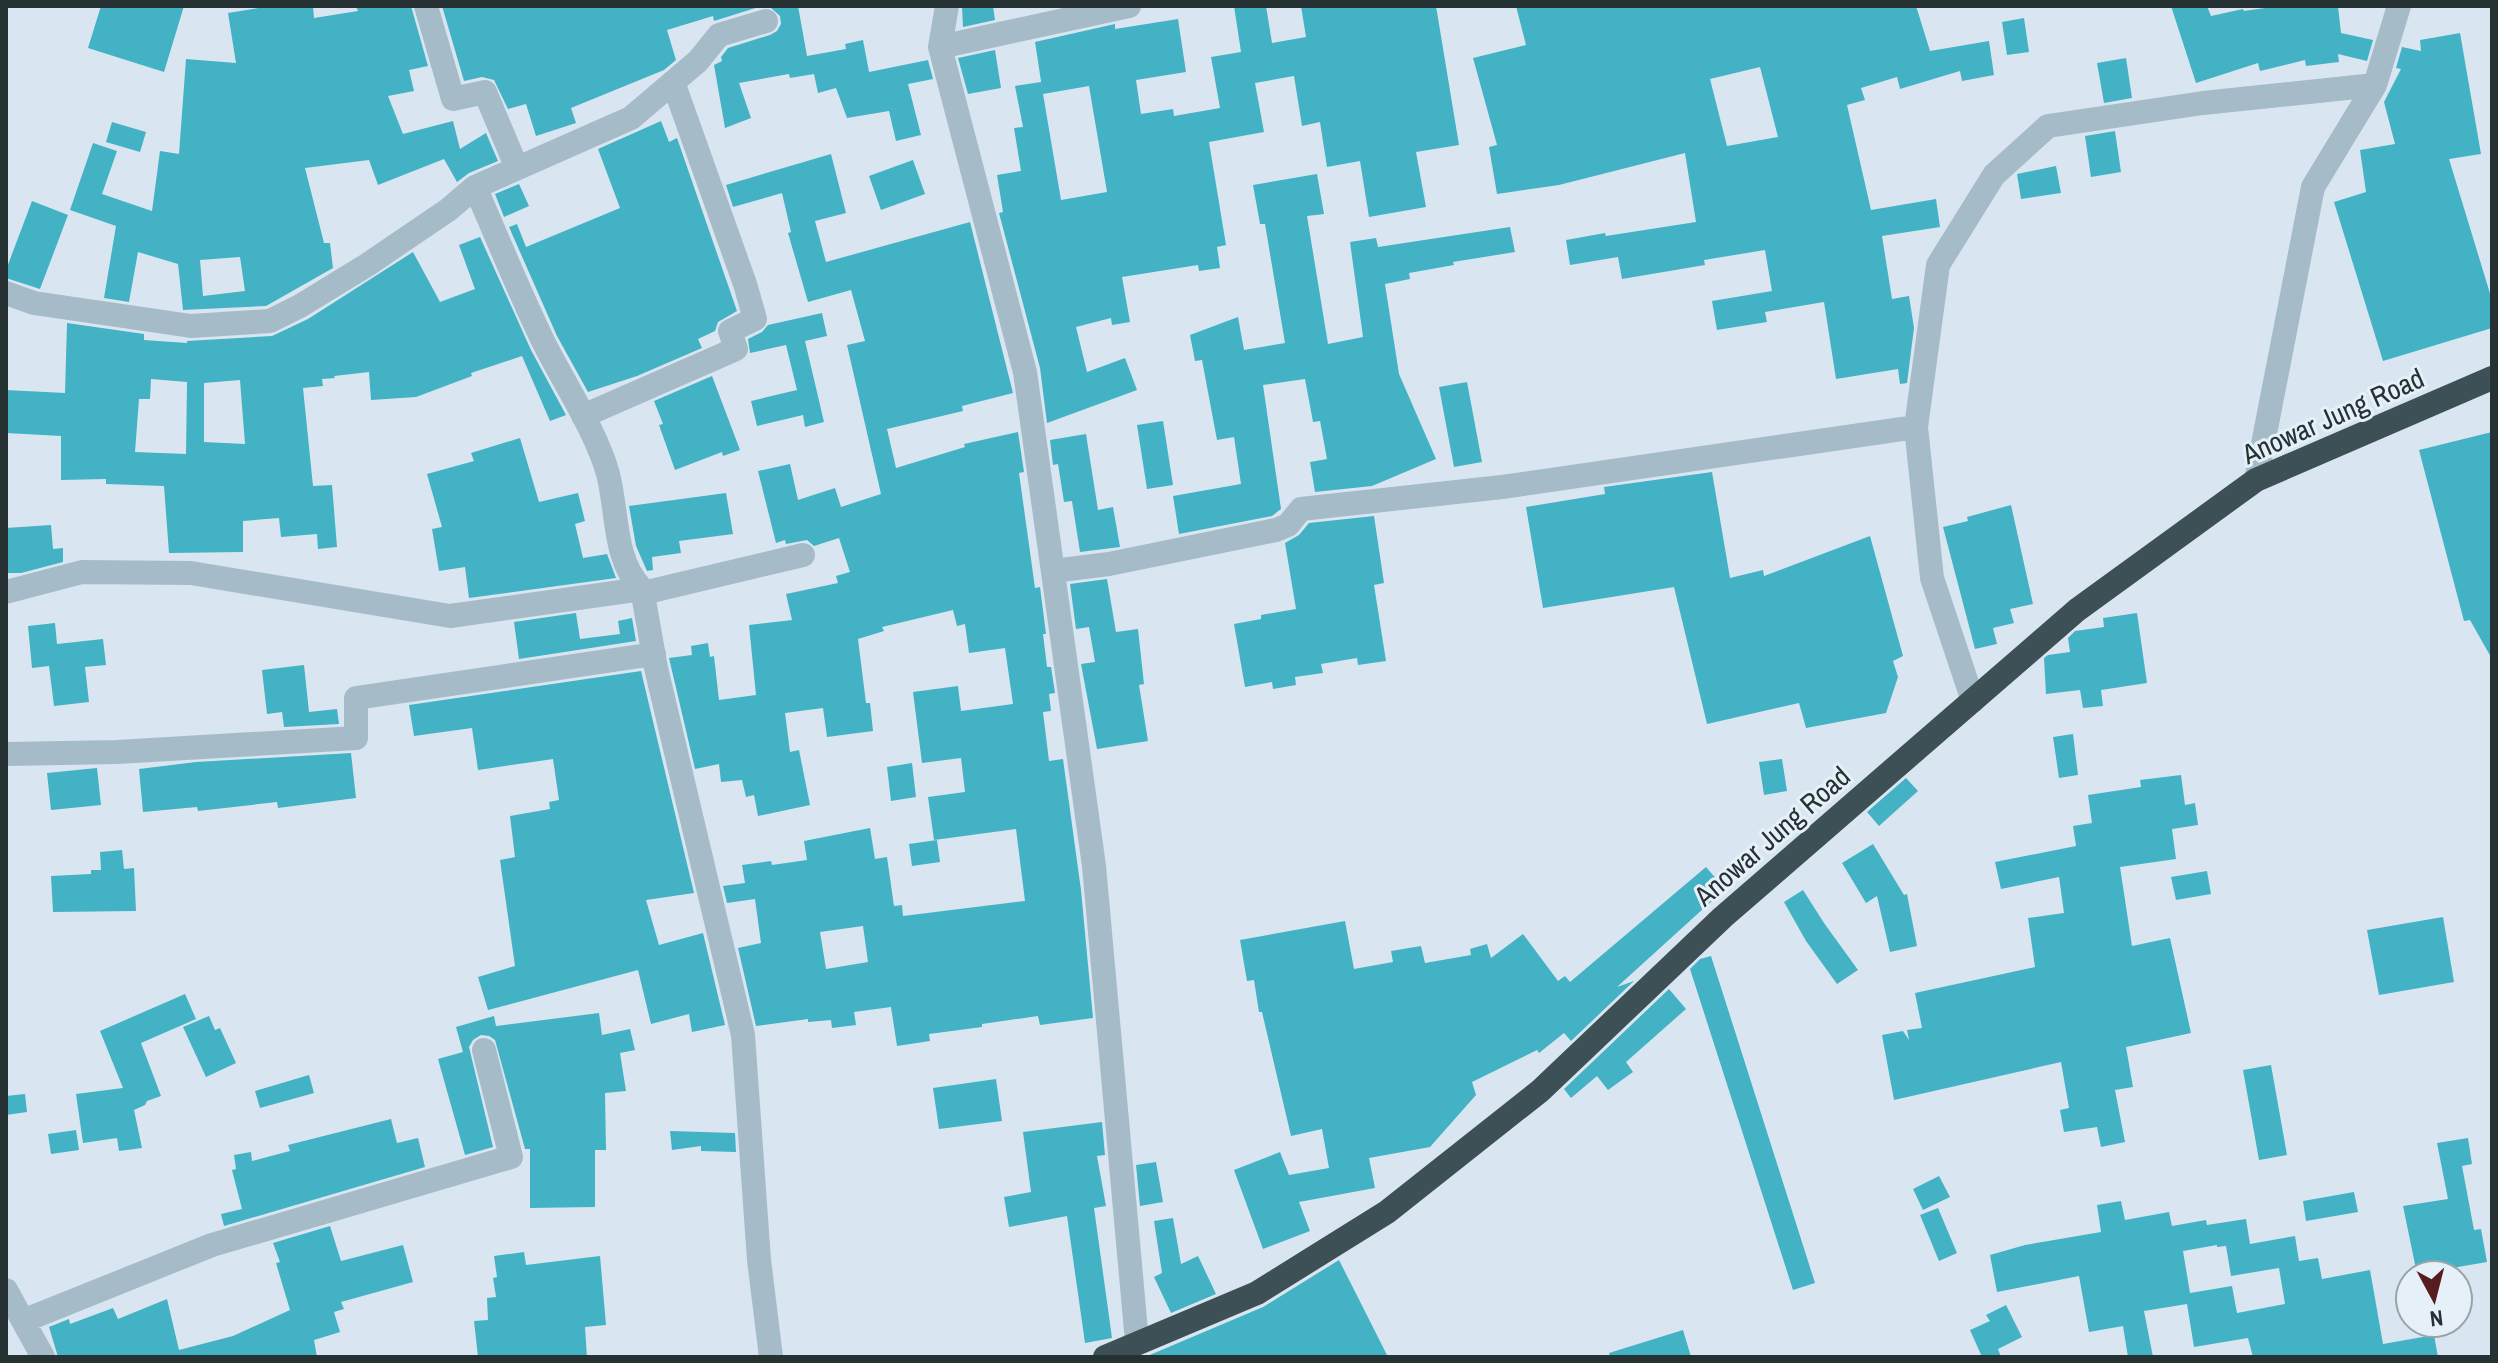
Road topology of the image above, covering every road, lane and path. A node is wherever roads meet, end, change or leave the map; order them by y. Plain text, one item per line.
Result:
1 (426, 6) edge
2 (947, 6) edge
3 (1129, 6) edge
4 (2399, 6) edge
5 (766, 21) dead end
6 (940, 47) junction
7 (673, 82) junction
8 (2375, 85) junction
9 (517, 168) junction
10 (475, 187) junction
11 (6, 293) edge
12 (2492, 378) edge
13 (583, 416) junction
14 (1916, 427) junction
15 (2256, 480) junction
16 (803, 555) dead end
17 (1053, 571) junction
18 (642, 591) junction
19 (6, 592) edge
20 (654, 654) junction
21 (1973, 701) junction
22 (6, 754) edge
23 (484, 1050) dead end
24 (6, 1290) edge
25 (23, 1321) junction
26 (1137, 1342) junction
27 (43, 1357) edge
28 (771, 1357) edge
29 (1105, 1357) edge

1 - 9 street
2 - 6 street
3 - 6 street
4 - 8 street
5 - 7 street
6 - 17 street
7 - 9 street
7 - 13 street
8 - 14 street
8 - 15 street
9 - 10 street
10 - 11 street
10 - 13 street
12 - 15 highway, Anowar Jung Road
13 - 18 street
14 - 17 street
14 - 21 street
15 - 21 highway, Anowar Jung Road
16 - 18 street
17 - 26 street
18 - 19 street
18 - 20 street
20 - 22 street
20 - 28 street
21 - 26 highway, Anowar Jung Road
23 - 25 street
24 - 25 street
25 - 27 street
26 - 29 highway, Anowar Jung Road

